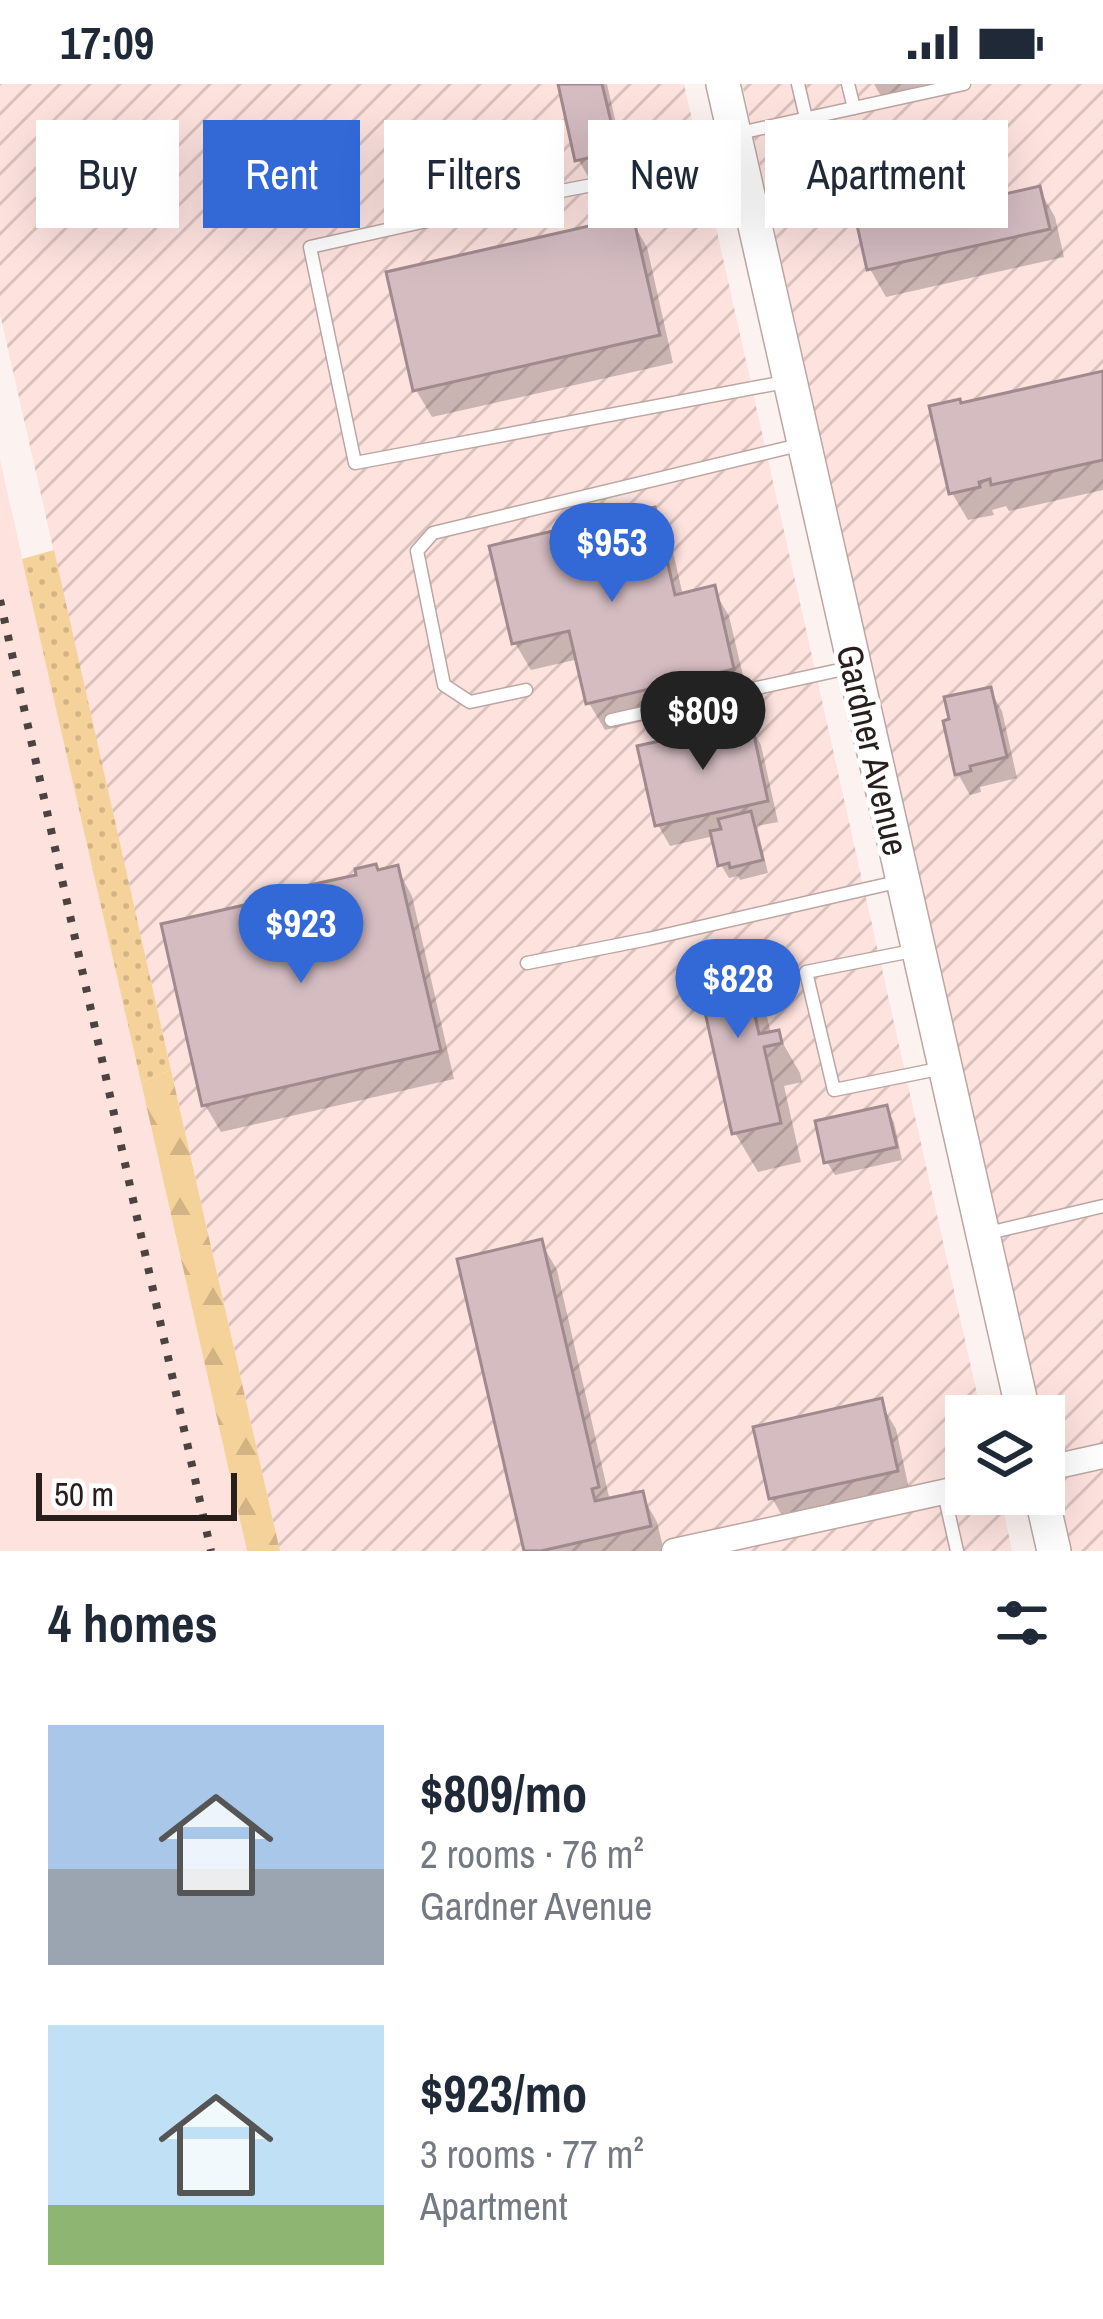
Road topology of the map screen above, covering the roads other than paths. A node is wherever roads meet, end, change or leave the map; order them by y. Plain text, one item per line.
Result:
1 (723, 84) edge
2 (798, 84) edge
3 (848, 84) edge
4 (964, 84) edge
5 (854, 108) junction
6 (806, 118) junction
7 (731, 120) edge
8 (741, 143) edge
9 (741, 167) edge
10 (588, 184) edge
11 (790, 381) junction
12 (804, 444) junction
13 (854, 666) junction
14 (526, 690) dead end
15 (610, 720) dead end
16 (903, 881) junction
17 (918, 950) junction
18 (527, 963) dead end
19 (945, 1068) junction
20 (1103, 1206) edge
21 (983, 1234) junction
22 (1019, 1395) edge
23 (1103, 1456) edge
24 (1065, 1464) edge
25 (945, 1491) edge
26 (956, 1515) edge
27 (1046, 1515) edge
28 (674, 1551) edge
29 (957, 1551) edge
30 (1054, 1551) edge

1 - 7 street, Gardner Avenue
2 - 6 lane
3 - 5 lane
4 - 5 lane
5 - 6 lane
6 - 8 lane
9 - 11 street, Gardner Avenue
10 - 11 lane
11 - 12 street, Gardner Avenue
12 - 13 street, Gardner Avenue
12 - 14 lane
13 - 15 lane
13 - 16 street, Gardner Avenue
16 - 17 street, Gardner Avenue
16 - 18 lane
17 - 19 street, Gardner Avenue
17 - 19 lane
19 - 21 street, Gardner Avenue
20 - 21 lane
21 - 22 street, Gardner Avenue
23 - 24 street
25 - 28 street
26 - 29 lane
27 - 30 street

